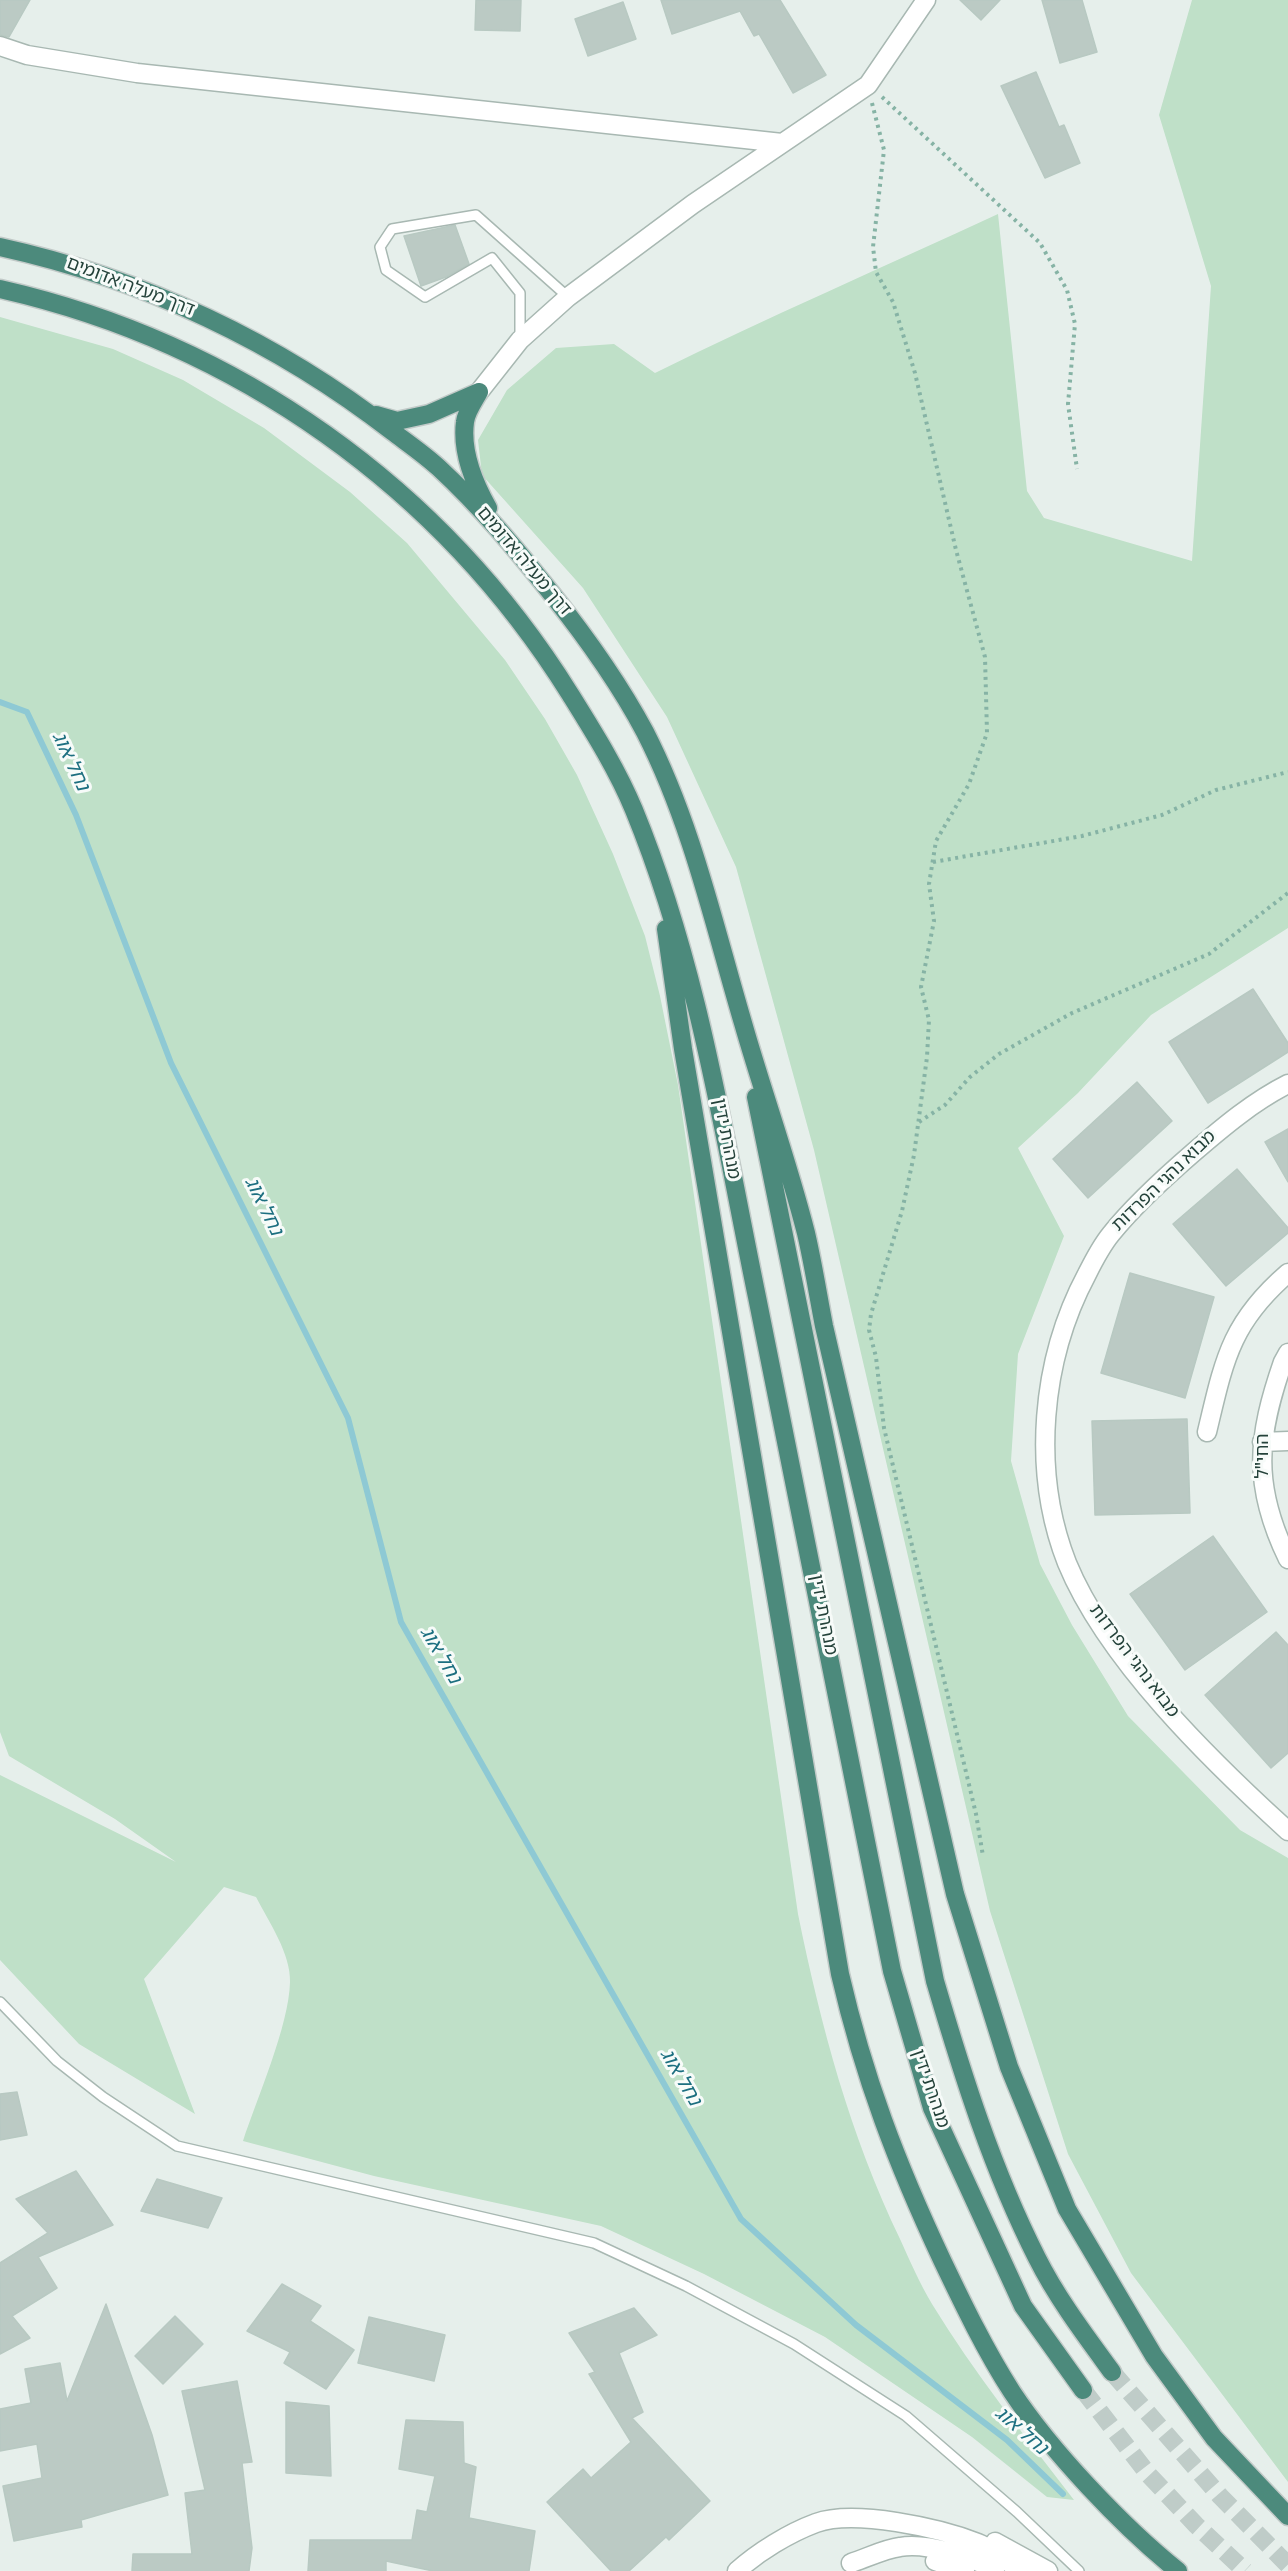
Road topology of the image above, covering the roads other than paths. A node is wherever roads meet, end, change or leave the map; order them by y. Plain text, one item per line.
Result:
1 (926, 0) edge
2 (0, 46) edge
3 (782, 143) junction
4 (0, 247) edge
5 (0, 289) edge
6 (568, 297) junction
7 (520, 340) junction
8 (478, 392) junction
9 (370, 414) junction
10 (499, 528) junction
11 (634, 812) junction
12 (742, 1021) junction
13 (1288, 1084) edge
14 (1288, 1273) edge
15 (1288, 1353) edge
16 (1207, 1432) dead end
17 (1288, 1440) edge
18 (1262, 1442) junction
19 (1288, 1559) edge
20 (1288, 1831) edge
21 (0, 2002) edge
22 (1112, 2372) tunnel mouth
23 (1083, 2390) tunnel mouth
24 (1288, 2516) edge
25 (946, 2533) junction
26 (844, 2567) edge
27 (737, 2571) edge
28 (965, 2571) edge
29 (995, 2571) edge
30 (1020, 2571) edge
31 (1048, 2571) edge
32 (1079, 2571) edge
33 (1178, 2571) edge

1 - 3 street
2 - 3 street
3 - 6 street
4 - 9 highway, דרך מעלה אדומים
5 - 11 highway, דרך מעלה אדומים
6 - 7 street
6 - 7 lane
7 - 8 street
8 - 9 highway
8 - 10 highway
9 - 10 highway, דרך מעלה אדומים
10 - 12 highway, דרך מעלה אדומים
11 - 23 highway, מנהרת ידין
11 - 33 highway
12 - 22 highway, מנהרת ידין
12 - 24 highway
13 - 20 street, מבוא נהגי הפרדות
14 - 16 street
15 - 18 street, החי"ל
17 - 18 street
18 - 19 street, החי"ל
21 - 32 lane
25 - 27 street
25 - 30 street
25 - 31 street
26 - 28 street
26 - 29 street

